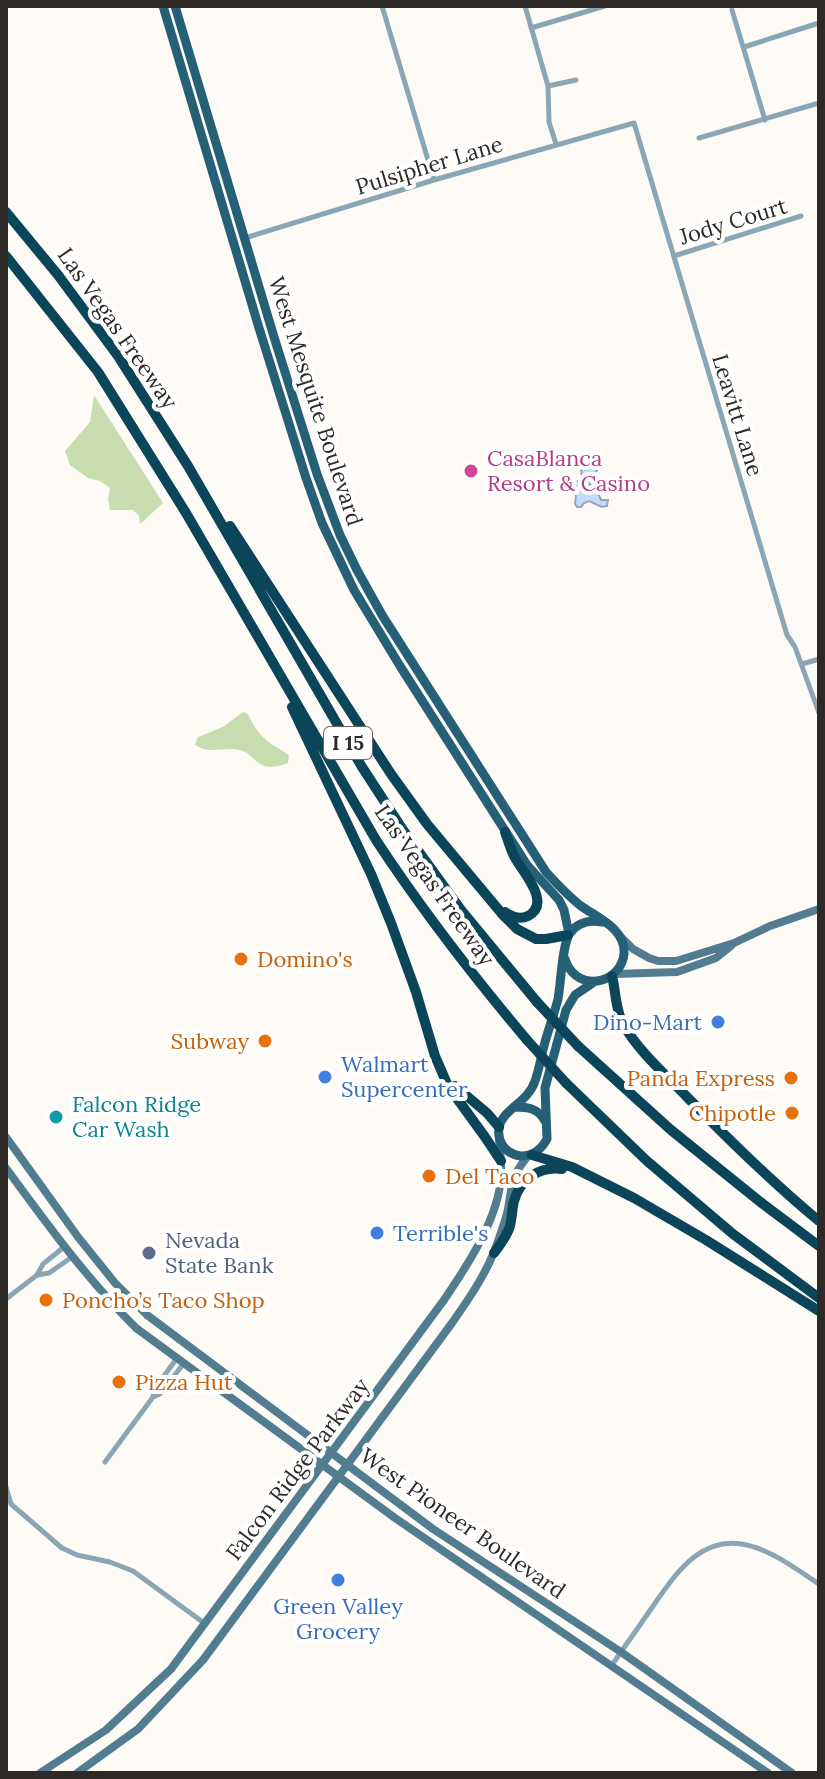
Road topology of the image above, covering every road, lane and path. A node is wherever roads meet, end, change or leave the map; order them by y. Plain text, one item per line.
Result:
1 (163, 6) edge
2 (175, 6) edge
3 (382, 6) edge
4 (525, 6) edge
5 (605, 6) edge
6 (732, 10) dead end
7 (819, 23) edge
8 (531, 28) junction
9 (743, 47) junction
10 (576, 80) dead end
11 (548, 86) junction
12 (819, 103) edge
13 (765, 120) junction
14 (634, 123) joint
15 (699, 138) dead end
16 (556, 144) junction
17 (434, 180) junction
18 (6, 212) edge
19 (801, 216) dead end
20 (245, 238) junction
21 (233, 242) junction
22 (6, 256) edge
23 (674, 256) junction
24 (259, 328) junction
25 (274, 337) junction
26 (188, 466) junction
27 (260, 640) junction
28 (819, 659) edge
29 (802, 664) junction
30 (819, 713) edge
31 (505, 832) junction
32 (499, 909) junction
33 (819, 909) edge
34 (608, 924) junction
35 (569, 934) junction
36 (621, 937) junction
37 (734, 943) junction
38 (564, 957) junction
39 (606, 978) junction
40 (444, 1077) junction
41 (514, 1107) junction
42 (547, 1124) junction
43 (499, 1130) junction
44 (6, 1137) edge
45 (530, 1156) junction
46 (501, 1161) junction
47 (6, 1168) edge
48 (599, 1178) junction
49 (819, 1221) edge
50 (78, 1237) junction
51 (819, 1246) edge
52 (64, 1247) junction
53 (86, 1247) junction
54 (494, 1253) junction
55 (72, 1257) junction
56 (37, 1275) junction
57 (819, 1298) edge
58 (6, 1299) edge
59 (819, 1311) edge
60 (180, 1361) junction
61 (331, 1454) junction
62 (105, 1462) dead end
63 (346, 1464) junction
64 (323, 1465) junction
65 (338, 1475) junction
66 (6, 1487) edge
67 (418, 1534) junction
68 (449, 1539) junction
69 (819, 1584) edge
70 (204, 1623) junction
71 (621, 1652) junction
72 (612, 1665) junction
73 (54, 1769) edge
74 (40, 1773) edge
75 (77, 1773) edge
76 (768, 1773) edge
77 (792, 1773) edge

1 - 21 main road, West Mesquite Boulevard
2 - 20 main road, West Mesquite Boulevard
3 - 17 street
4 - 8 street
5 - 8 street
6 - 9 street
7 - 9 street
8 - 11 street
9 - 13 street
10 - 11 street
11 - 16 street
12 - 13 street
13 - 15 street
14 - 16 street, Pulsipher Lane
14 - 23 street, Leavitt Lane
16 - 17 street, Pulsipher Lane
17 - 20 street, Pulsipher Lane
18 - 26 highway, Las Vegas Freeway / I 15
19 - 23 street, Jody Court
20 - 21 street, Pulsipher Lane
20 - 25 main road, West Mesquite Boulevard
21 - 24 main road, West Mesquite Boulevard
22 - 27 highway, Las Vegas Freeway / I 15
23 - 29 street, Leavitt Lane
24 - 25 main road
24 - 31 main road, West Mesquite Boulevard
25 - 34 main road, West Mesquite Boulevard
26 - 32 highway
26 - 51 highway, Las Vegas Freeway / I 15, bridge
27 - 40 highway
27 - 57 highway, Las Vegas Freeway / I 15, bridge
28 - 29 street
29 - 30 street, Leavitt Lane
31 - 32 highway
31 - 35 main road, West Mesquite Boulevard
32 - 35 highway
33 - 37 main road
34 - 35 main road
34 - 36 main road
35 - 38 main road
36 - 37 main road
36 - 39 main road
37 - 39 main road
38 - 39 main road
38 - 41 main road
39 - 42 main road, Falcon Ridge Parkway
39 - 49 highway
40 - 43 highway
40 - 46 highway
41 - 42 main road
41 - 43 main road
42 - 45 main road, Falcon Ridge Parkway
43 - 45 main road
43 - 46 main road, Falcon Ridge Parkway
44 - 50 main road, West Pioneer Boulevard
45 - 48 highway
45 - 54 main road, Falcon Ridge Parkway
46 - 61 main road, Falcon Ridge Parkway
47 - 52 main road, West Pioneer Boulevard
48 - 54 highway
48 - 59 highway
50 - 52 main road
50 - 53 main road, West Pioneer Boulevard
52 - 55 main road, West Pioneer Boulevard
52 - 56 street
53 - 55 main road
53 - 61 main road, West Pioneer Boulevard
54 - 63 main road, Falcon Ridge Parkway
55 - 56 street
55 - 60 main road, West Pioneer Boulevard
56 - 58 street
60 - 62 street
60 - 64 main road, West Pioneer Boulevard
61 - 63 main road, West Pioneer Boulevard
61 - 64 main road, Falcon Ridge Parkway
63 - 65 main road, Falcon Ridge Parkway
63 - 68 main road, West Pioneer Boulevard
64 - 65 main road, West Pioneer Boulevard
64 - 70 main road, Falcon Ridge Parkway
65 - 67 main road, West Pioneer Boulevard
65 - 75 main road, Falcon Ridge Parkway
66 - 70 street
67 - 68 main road
67 - 72 main road, West Pioneer Boulevard
68 - 71 main road, West Pioneer Boulevard
69 - 71 street
70 - 73 main road, Falcon Ridge Parkway
71 - 72 street
71 - 77 main road, West Pioneer Boulevard
72 - 76 main road, West Pioneer Boulevard
73 - 74 main road, Falcon Ridge Parkway

